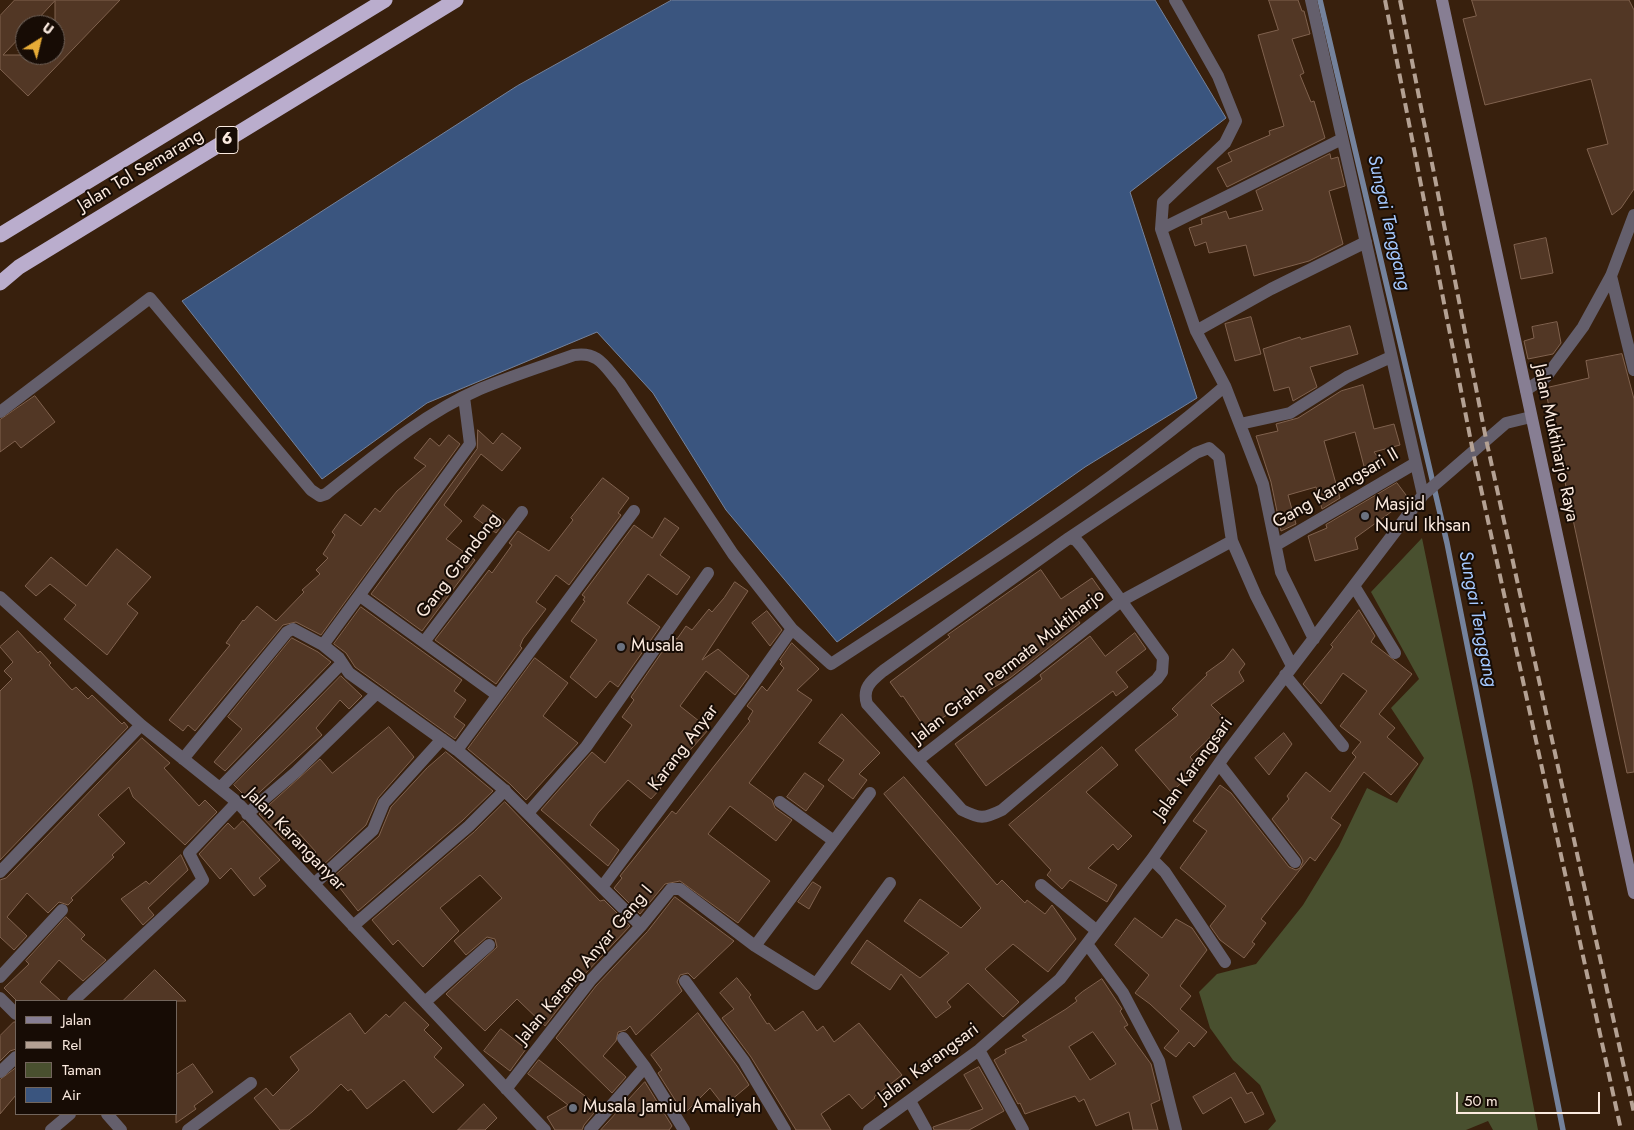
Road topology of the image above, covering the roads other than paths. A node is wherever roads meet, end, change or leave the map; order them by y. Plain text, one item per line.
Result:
1 (385, 0) edge
2 (456, 0) edge
3 (1175, 0) edge
4 (1311, 0) edge
5 (1442, 0) edge
6 (1342, 139) junction
7 (1634, 215) edge
8 (1161, 229) junction
9 (0, 235) edge
10 (1366, 242) junction
11 (1611, 276) junction
12 (0, 283) edge
13 (1196, 331) junction
14 (1391, 357) junction
15 (1634, 370) edge
16 (1225, 386) junction
17 (1526, 390) junction
18 (464, 397) junction
19 (0, 412) edge
20 (1531, 417) junction
21 (1240, 424) junction
22 (1414, 464) junction
23 (1424, 493) junction
24 (634, 511) dead end
25 (522, 512) dead end
26 (1069, 538) junction
27 (1232, 541) junction
28 (1276, 545) junction
29 (708, 573) dead end
30 (1354, 586) junction
31 (360, 596) junction
32 (0, 597) edge
33 (1121, 601) junction
34 (792, 629) junction
35 (1314, 639) junction
36 (424, 642) junction
37 (323, 645) junction
38 (1395, 653) dead end
39 (341, 664) junction
40 (1289, 670) junction
41 (377, 693) junction
42 (497, 694) junction
43 (142, 724) junction
44 (442, 739) junction
45 (1344, 746) dead end
46 (457, 750) junction
47 (183, 759) junction
48 (918, 760) junction
49 (1219, 764) junction
50 (220, 788) junction
51 (505, 790) junction
52 (870, 794) dead end
53 (237, 802) junction
54 (780, 802) dead end
55 (528, 813) junction
56 (247, 814) junction
57 (834, 841) junction
58 (1630, 854) edge
59 (1152, 859) junction
60 (1295, 862) dead end
61 (0, 872) edge
62 (890, 883) dead end
63 (314, 884) junction
64 (1041, 885) dead end
65 (602, 887) junction
66 (1634, 893) edge
67 (62, 910) dead end
68 (353, 926) junction
69 (641, 926) junction
70 (1097, 931) junction
71 (1087, 944) junction
72 (489, 945) dead end
73 (755, 946) junction
74 (1225, 962) dead end
75 (0, 977) edge
76 (686, 981) dead end
77 (0, 998) edge
78 (74, 1000) edge
79 (424, 1002) junction
80 (15, 1013) edge
81 (623, 1038) dead end
82 (979, 1050) junction
83 (15, 1057) edge
84 (645, 1067) junction
85 (0, 1072) edge
86 (250, 1083) dead end
87 (506, 1089) junction
88 (910, 1101) junction
89 (69, 1115) edge
90 (108, 1115) edge
91 (51, 1130) edge
92 (121, 1130) edge
93 (188, 1130) edge
94 (544, 1130) edge
95 (590, 1130) edge
96 (684, 1130) edge
97 (785, 1130) edge
98 (869, 1130) edge
99 (926, 1130) edge
100 (1022, 1130) edge
101 (1176, 1130) edge

1 - 9 highway, Jalan Tol Semarang / 6
2 - 12 highway, Jalan Tol Semarang / 6
3 - 8 street
4 - 6 street
5 - 17 street, Jalan Muktiharjo Raya
6 - 8 street
6 - 10 street
7 - 11 street
8 - 13 street
10 - 13 street
10 - 14 street
11 - 15 street
11 - 17 street
13 - 16 street
14 - 21 street
14 - 22 street
16 - 21 street
16 - 34 street
17 - 20 street, Jalan Muktiharjo Raya
18 - 19 street
18 - 31 street
18 - 34 street
20 - 23 street, Jalan Karangsari
20 - 58 street, Jalan Muktiharjo Raya
21 - 28 street
22 - 23 street
22 - 28 street, Gang Karangsari II
23 - 30 street, Jalan Karangsari
24 - 42 street
25 - 36 street, Gang Grandong
26 - 27 street
26 - 33 street, Jalan Graha Permata Muktiharjo
26 - 48 street, Jalan Graha Permata Muktiharjo
27 - 33 street, Jalan Graha Permata Muktiharjo
27 - 40 street
28 - 35 street
29 - 55 street
30 - 35 street, Jalan Karangsari
30 - 38 street
31 - 36 street
31 - 37 street
32 - 43 street, Jalan Karanganyar
33 - 48 street, Jalan Graha Permata Muktiharjo
33 - 48 street, Jalan Graha Permata Muktiharjo
34 - 65 street, Karang Anyar
35 - 40 street, Jalan Karangsari
36 - 42 street
37 - 39 street
37 - 47 street
39 - 41 street
39 - 50 street
40 - 45 street
40 - 49 street, Jalan Karangsari
41 - 44 street
41 - 56 street
42 - 46 street
43 - 47 street, Jalan Karanganyar
43 - 61 street
44 - 46 street
44 - 63 street
46 - 51 street
47 - 50 street, Jalan Karanganyar
49 - 59 street, Jalan Karangsari
49 - 60 street
50 - 53 street, Jalan Karanganyar
51 - 55 street
51 - 68 street
52 - 57 street
53 - 56 street, Jalan Karanganyar
53 - 78 street
54 - 57 street
55 - 65 street
56 - 63 street, Jalan Karanganyar
57 - 73 street
58 - 66 street, Jalan Muktiharjo Raya
59 - 70 street, Jalan Karangsari
59 - 74 street
62 - 73 street, Jalan Karang Anyar Gang I
63 - 68 street, Jalan Karanganyar
64 - 70 street
65 - 69 street
67 - 75 street
68 - 79 street, Jalan Karanganyar
69 - 73 street, Jalan Karang Anyar Gang I
69 - 87 street, Jalan Karang Anyar Gang I
70 - 71 street, Jalan Karangsari
71 - 82 street, Jalan Karangsari
71 - 101 street
72 - 79 street
76 - 97 street
77 - 80 street
79 - 87 street, Jalan Karanganyar
81 - 84 street
82 - 88 street, Jalan Karangsari
82 - 100 street
83 - 85 street
84 - 95 street
84 - 96 street
86 - 93 street
87 - 94 street, Jalan Karanganyar
88 - 98 street, Jalan Karangsari
88 - 99 street
89 - 91 street
90 - 92 street

